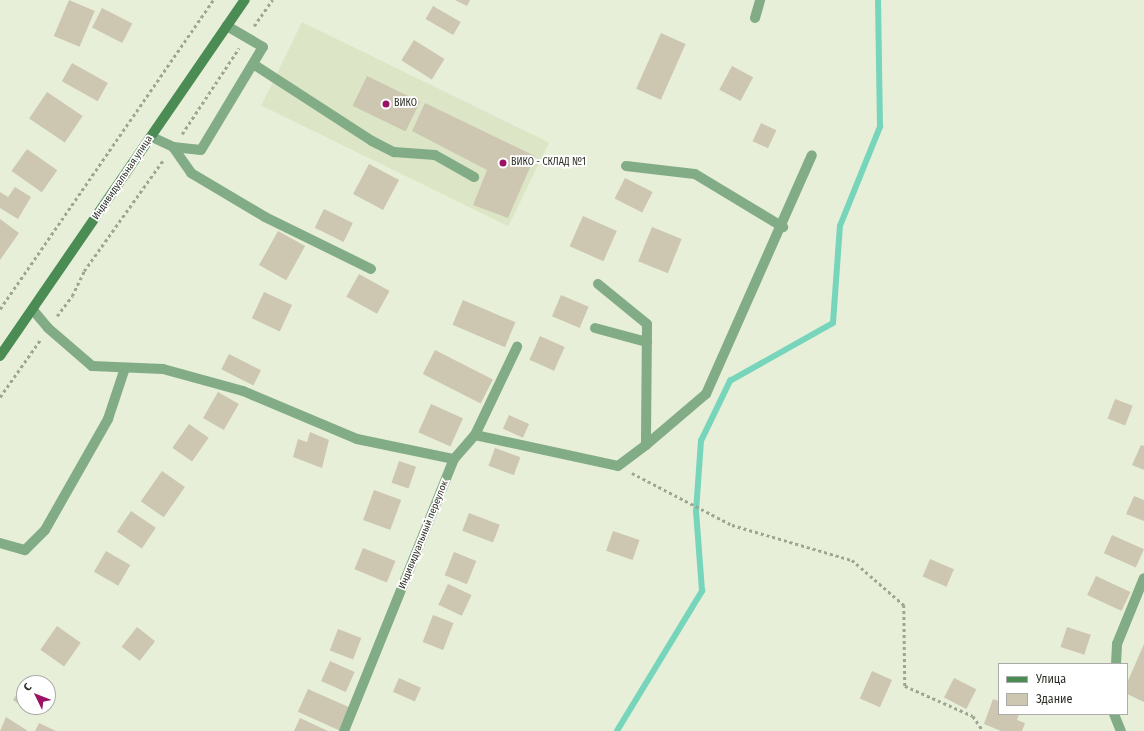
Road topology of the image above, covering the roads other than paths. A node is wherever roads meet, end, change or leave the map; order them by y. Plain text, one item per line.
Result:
1 (245, 0) edge
2 (760, 0) edge
3 (755, 18) dead end
4 (227, 26) junction
5 (253, 64) junction
6 (152, 137) junction
7 (173, 147) junction
8 (812, 155) dead end
9 (626, 166) dead end
10 (474, 177) dead end
11 (783, 227) junction
12 (371, 270) dead end
13 (598, 284) dead end
14 (33, 310) junction
15 (595, 328) dead end
16 (647, 342) junction
17 (518, 347) dead end
18 (0, 356) edge
19 (124, 368) junction
20 (475, 435) junction
21 (646, 446) junction
22 (454, 459) junction
23 (0, 543) edge
24 (1144, 578) edge
25 (1116, 663) edge
26 (1114, 715) edge
27 (344, 731) edge
28 (1121, 731) edge

1 - 4 main road, Индивидуальная улица
2 - 3 street
4 - 5 street
4 - 6 main road, Индивидуальная улица
5 - 7 street
5 - 10 street
6 - 7 street
6 - 14 main road, Индивидуальная улица
7 - 12 street
8 - 11 street
9 - 11 street
11 - 21 street
13 - 16 street
14 - 18 main road, Индивидуальная улица
14 - 19 street
15 - 16 street
16 - 21 street
17 - 20 street, Индивидуальный переулок
19 - 22 street
19 - 23 street
20 - 21 street
20 - 22 street, Индивидуальный переулок
22 - 27 street, Индивидуальный переулок
24 - 25 street
26 - 28 street

